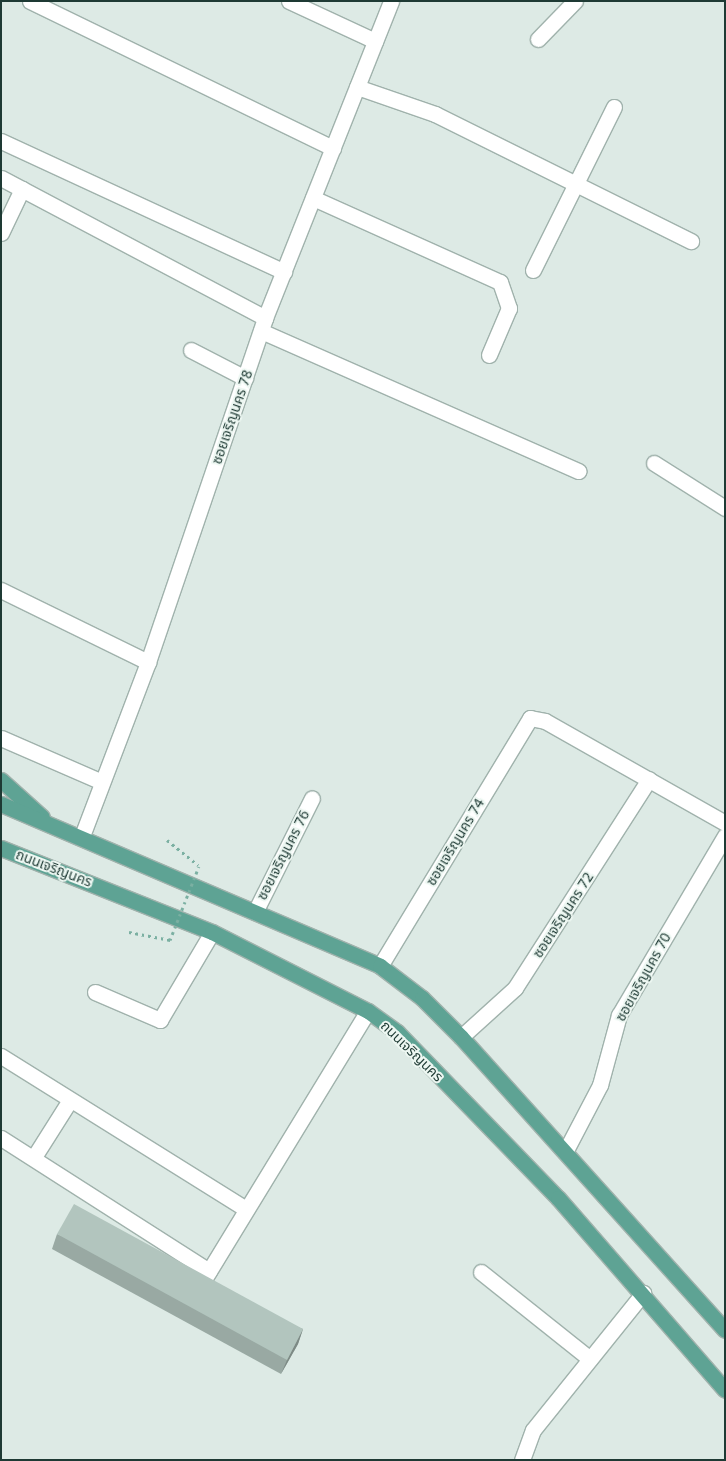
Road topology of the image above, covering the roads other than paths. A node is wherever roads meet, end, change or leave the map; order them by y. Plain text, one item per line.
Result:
1 (30, 1) edge
2 (289, 1) edge
3 (391, 1) edge
4 (575, 1) edge
5 (538, 39) dead end
6 (375, 41) junction
7 (357, 87) junction
8 (614, 107) dead end
9 (1, 141) edge
10 (333, 148) junction
11 (1, 178) edge
12 (575, 182) junction
13 (22, 189) junction
14 (313, 198) junction
15 (1, 233) edge
16 (691, 241) dead end
17 (533, 270) dead end
18 (284, 272) junction
19 (263, 325) junction
20 (191, 350) dead end
21 (489, 356) dead end
22 (245, 378) junction
23 (654, 463) dead end
24 (579, 471) dead end
25 (725, 508) edge
26 (1, 590) edge
27 (148, 662) junction
28 (1, 738) edge
29 (649, 779) junction
30 (1, 780) edge
31 (100, 781) junction
32 (312, 798) dead end
33 (1, 804) edge
34 (45, 820) junction
35 (725, 823) edge
36 (82, 836) junction
37 (725, 836) edge
38 (4, 851) edge
39 (255, 912) junction
40 (212, 932) junction
41 (380, 966) junction
42 (95, 992) dead end
43 (368, 1011) junction
44 (461, 1037) junction
45 (1, 1056) edge
46 (70, 1100) junction
47 (1, 1138) edge
48 (565, 1152) junction
49 (34, 1157) junction
50 (246, 1208) junction
51 (481, 1272) dead end
52 (643, 1293) junction
53 (725, 1330) edge
54 (590, 1359) junction
55 (725, 1390) edge
56 (522, 1460) edge

1 - 10 street
2 - 6 street
3 - 6 street, ซอยเจริญนคร 78
4 - 5 street
6 - 7 street, ซอยเจริญนคร 78
7 - 10 street, ซอยเจริญนคร 78
7 - 12 street
8 - 12 street
9 - 18 street
10 - 14 street, ซอยเจริญนคร 78
11 - 13 street
12 - 16 street
12 - 17 street
13 - 15 street
13 - 19 street
14 - 18 street, ซอยเจริญนคร 78
14 - 21 street
18 - 19 street, ซอยเจริญนคร 78
19 - 22 street, ซอยเจริญนคร 78
19 - 24 street
20 - 22 street
22 - 27 street, ซอยเจริญนคร 78
23 - 25 street
26 - 27 street
27 - 31 street, ซอยเจริญนคร 78
28 - 31 street
29 - 35 street
29 - 41 street, ซอยเจริญนคร 74
29 - 44 street, ซอยเจริญนคร 72
30 - 34 main road
31 - 36 street, ซอยเจริญนคร 78
32 - 39 street, ซอยเจริญนคร 76
33 - 34 main road
34 - 36 main road
36 - 39 main road
37 - 48 street, ซอยเจริญนคร 70
38 - 40 main road, ถนนเจริญนคร
39 - 41 main road
40 - 42 street
40 - 43 main road, ถนนเจริญนคร
41 - 44 main road
43 - 50 street
43 - 52 main road, ถนนเจริญนคร
44 - 48 main road
45 - 46 street
46 - 49 street
46 - 50 street
47 - 49 street
48 - 53 main road
49 - 50 street
51 - 54 street
52 - 54 street
52 - 55 main road, ถนนเจริญนคร
54 - 56 street

